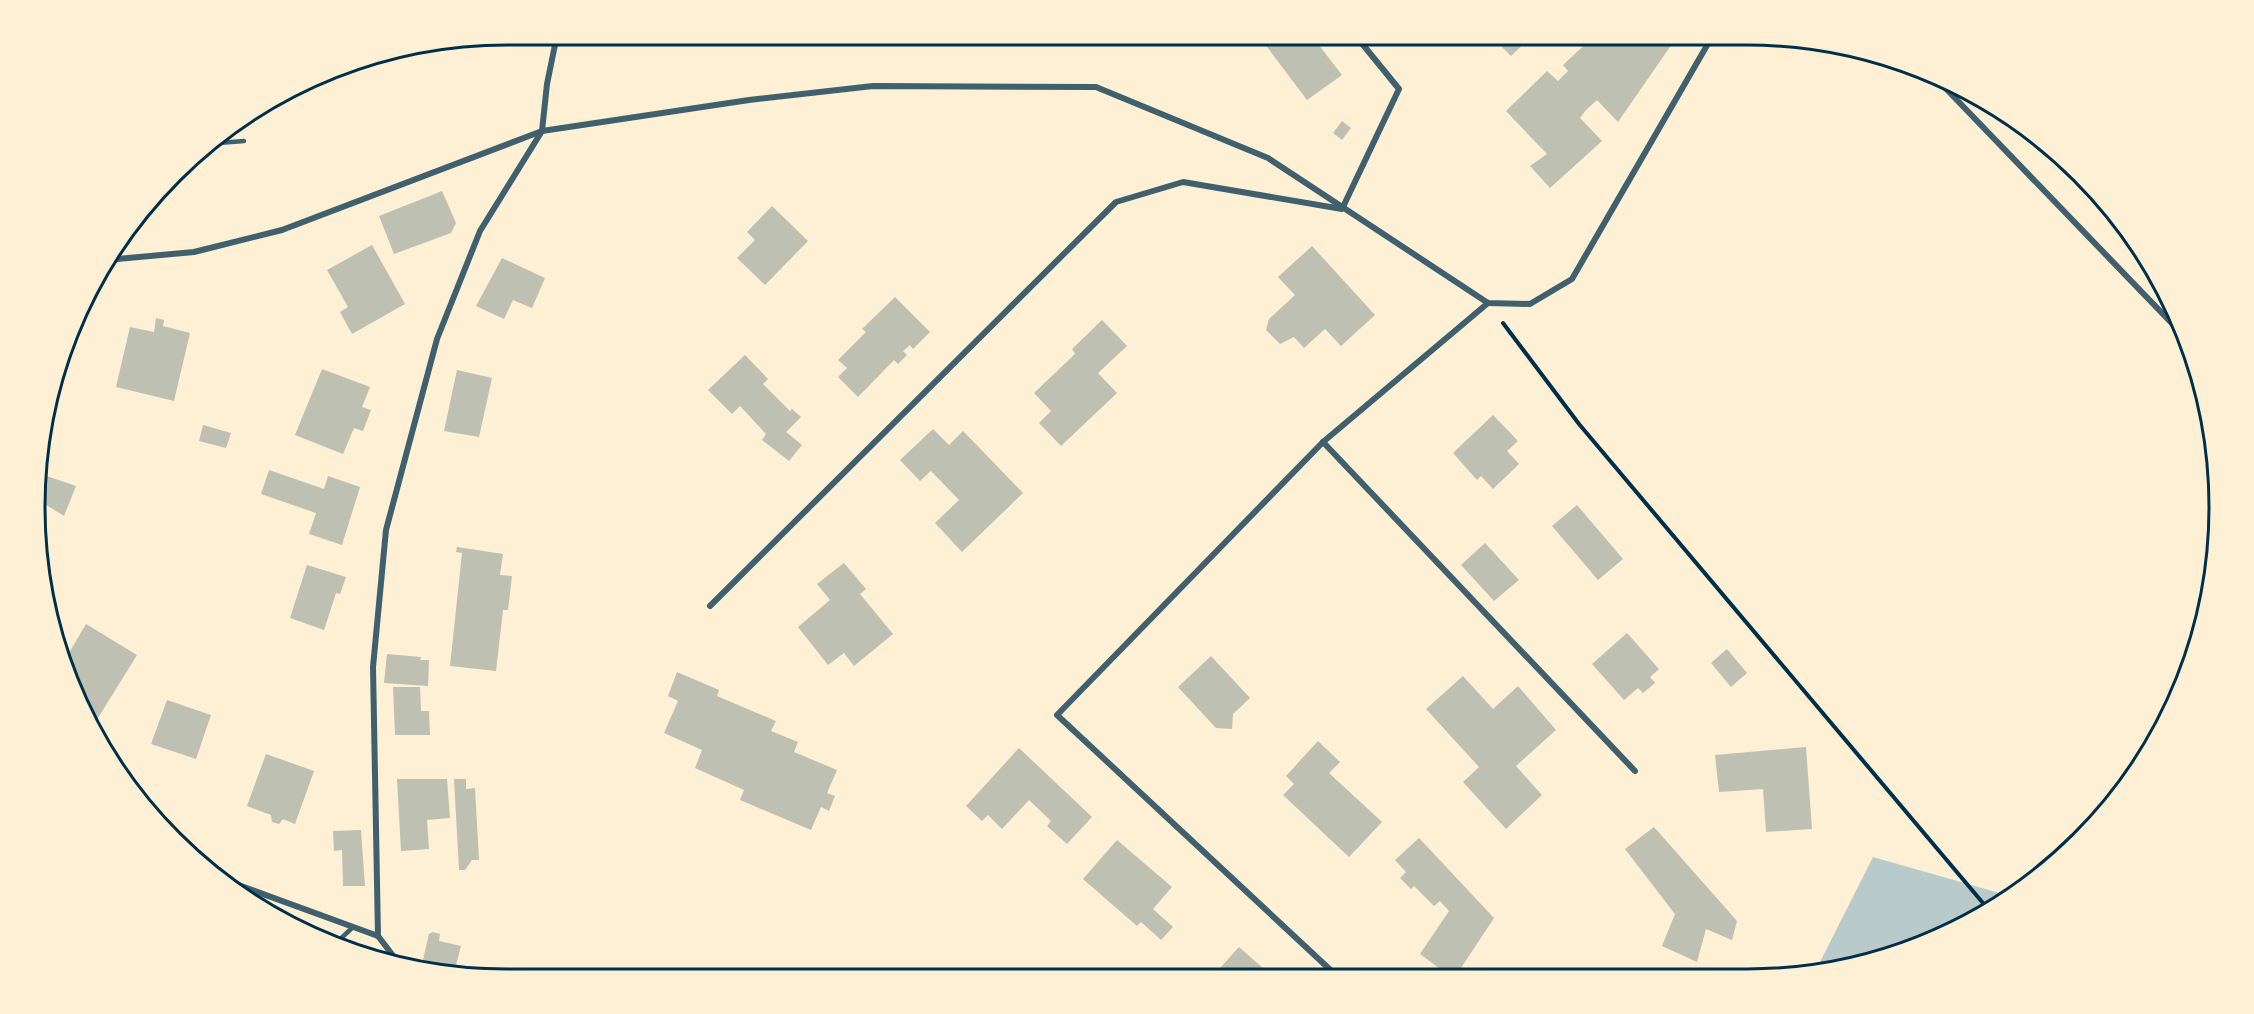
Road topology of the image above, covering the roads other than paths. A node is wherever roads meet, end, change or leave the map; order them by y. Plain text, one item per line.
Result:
1 (555, 45) edge
2 (1364, 45) edge
3 (1707, 45) edge
4 (1949, 92) edge
5 (542, 131) junction
6 (244, 141) dead end
7 (223, 143) edge
8 (1342, 210) junction
9 (117, 259) edge
10 (1488, 303) junction
11 (2170, 321) edge
12 (1323, 442) junction
13 (710, 606) dead end
14 (1635, 771) dead end
15 (245, 887) edge
16 (353, 927) junction
17 (378, 936) junction
18 (341, 938) edge
19 (392, 954) edge
20 (1329, 969) edge

1 - 5 street
2 - 8 street
3 - 10 street
4 - 11 street
5 - 8 street
5 - 9 street
5 - 17 street
6 - 7 lane
8 - 10 street
8 - 13 street
10 - 12 street
12 - 14 street
12 - 20 street
15 - 16 street
16 - 17 street
16 - 18 lane
17 - 19 street

